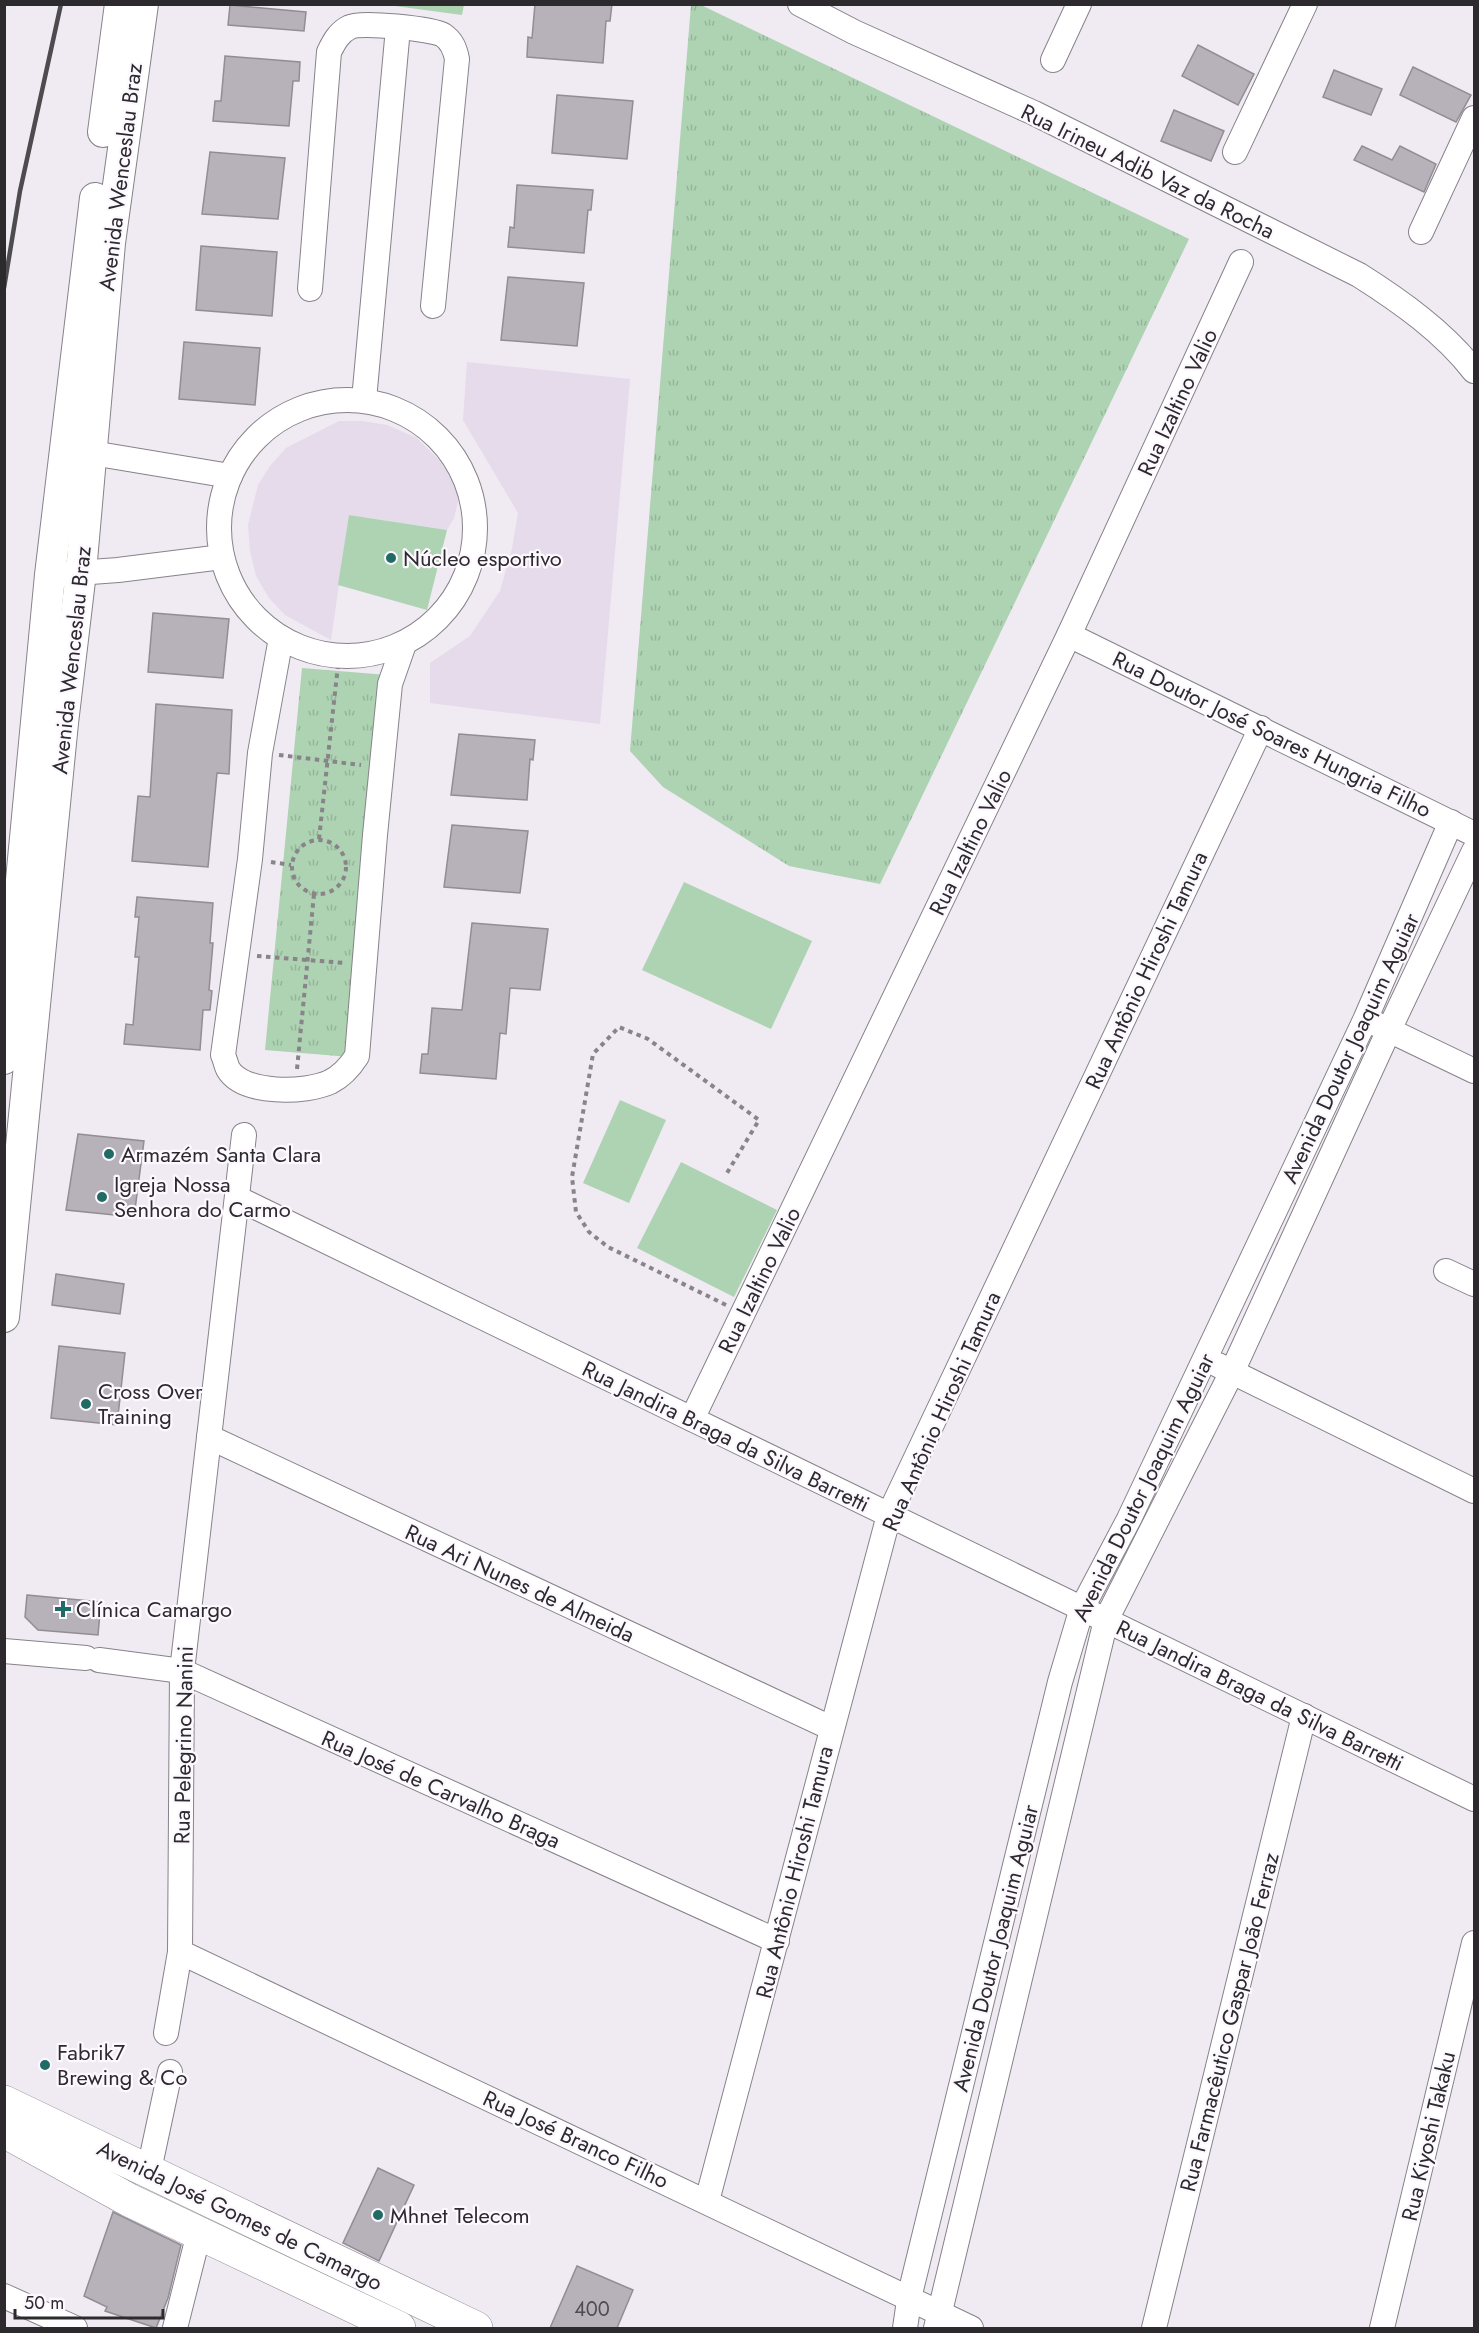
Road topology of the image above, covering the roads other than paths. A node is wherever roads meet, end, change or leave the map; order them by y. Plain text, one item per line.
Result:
1 (120, 4) edge
2 (143, 4) edge
3 (800, 4) edge
4 (1079, 4) edge
5 (1305, 4) edge
6 (398, 28) junction
7 (1053, 60) dead end
8 (1474, 118) edge
9 (1235, 152) dead end
10 (1420, 232) dead end
11 (100, 242) junction
12 (1241, 262) dead end
13 (310, 289) dead end
14 (433, 306) dead end
15 (1474, 371) edge
16 (364, 400) junction
17 (79, 453) junction
18 (230, 476) junction
19 (222, 557) junction
20 (81, 572) junction
21 (50, 575) junction
22 (1069, 634) junction
23 (280, 638) junction
24 (404, 644) junction
25 (1261, 728) junction
26 (1450, 822) junction
27 (1474, 834) edge
28 (1474, 851) edge
29 (27, 955) junction
30 (1365, 1020) junction
31 (1389, 1030) junction
32 (4, 1059) edge
33 (1474, 1071) edge
34 (244, 1135) dead end
35 (237, 1198) junction
36 (1446, 1271) dead end
37 (1474, 1284) edge
38 (4, 1317) edge
39 (1205, 1359) junction
40 (1232, 1372) junction
41 (692, 1419) junction
42 (209, 1437) junction
43 (1474, 1491) edge
44 (889, 1515) junction
45 (1082, 1608) junction
46 (1106, 1620) junction
47 (4, 1651) edge
48 (182, 1671) junction
49 (1304, 1716) junction
50 (831, 1728) junction
51 (1474, 1799) edge
52 (777, 1941) junction
53 (1474, 1943) edge
54 (180, 1952) junction
55 (166, 2033) dead end
56 (170, 2072) dead end
57 (4, 2102) edge
58 (4, 2131) edge
59 (149, 2170) junction
60 (706, 2201) junction
61 (199, 2233) junction
62 (4, 2296) edge
63 (910, 2299) junction
64 (937, 2321) edge
65 (75, 2328) edge
66 (175, 2328) edge
67 (399, 2328) edge
68 (476, 2328) edge
69 (905, 2328) edge
70 (971, 2328) edge
71 (1154, 2328) edge
72 (1382, 2328) edge

1 - 11 street, Avenida Wenceslau Braz
2 - 11 street, Avenida Wenceslau Braz
3 - 15 street, Rua Irineu Adib Vaz da Rocha
4 - 7 street
5 - 9 street
6 - 13 street
6 - 14 street
6 - 16 street
8 - 10 street
11 - 17 street, Avenida Wenceslau Braz
12 - 22 street, Rua Izaltino Valio
16 - 18 street
16 - 24 street
17 - 18 street
17 - 20 street, Avenida Wenceslau Braz
17 - 21 street, Avenida Wenceslau Braz
18 - 19 street
19 - 20 street
19 - 23 street
20 - 21 street
20 - 29 street, Avenida Wenceslau Braz
21 - 29 street, Avenida Wenceslau Braz
22 - 25 street, Rua Doutor José Soares Hungria Filho
22 - 41 street, Rua Izaltino Valio
23 - 24 street
23 - 24 street
25 - 26 street, Rua Doutor José Soares Hungria Filho
25 - 44 street, Rua Antônio Hiroshi Tamura
26 - 27 street, Rua Doutor José Soares Hungria Filho
26 - 30 street, Avenida Doutor Joaquim Aguiar
28 - 31 street, Avenida Doutor Joaquim Aguiar
29 - 32 street, Avenida Wenceslau Braz
29 - 38 street, Avenida Wenceslau Braz
30 - 31 street
30 - 39 street, Avenida Doutor Joaquim Aguiar
31 - 33 street
31 - 40 street, Avenida Doutor Joaquim Aguiar
34 - 35 street, Rua Pelegrino Nanini
35 - 41 street, Rua Jandira Braga da Silva Barretti
35 - 42 street, Rua Pelegrino Nanini
36 - 37 street
39 - 40 street
39 - 45 street, Avenida Doutor Joaquim Aguiar
40 - 43 street
40 - 46 street, Avenida Doutor Joaquim Aguiar
41 - 44 street, Rua Jandira Braga da Silva Barretti
42 - 48 street, Rua Pelegrino Nanini
42 - 50 street, Rua Ari Nunes de Almeida
44 - 45 street, Rua Jandira Braga da Silva Barretti
44 - 50 street, Rua Antônio Hiroshi Tamura
45 - 46 street, Rua Jandira Braga da Silva Barretti
45 - 63 street, Avenida Doutor Joaquim Aguiar
46 - 49 street, Rua Jandira Braga da Silva Barretti
46 - 64 street, Avenida Doutor Joaquim Aguiar
47 - 48 street, Rua José de Carvalho Braga
48 - 52 street, Rua José de Carvalho Braga
48 - 54 street, Rua Pelegrino Nanini
49 - 51 street, Rua Jandira Braga da Silva Barretti
49 - 71 street, Rua Farmacêutico Gaspar João Ferraz
50 - 52 street, Rua Antônio Hiroshi Tamura
52 - 60 street, Rua Antônio Hiroshi Tamura
53 - 72 street, Rua Kiyoshi Takaku
54 - 55 street, Rua Pelegrino Nanini
54 - 60 street, Rua José Branco Filho
56 - 59 street
57 - 59 main road, Avenida José Gomes de Camargo
58 - 61 main road, Avenida José Gomes de Camargo
59 - 68 main road, Avenida José Gomes de Camargo
60 - 63 street, Rua José Branco Filho
61 - 66 street
61 - 67 main road, Avenida José Gomes de Camargo
62 - 65 street
63 - 64 street, Rua José Branco Filho
63 - 69 street, Avenida Doutor Joaquim Aguiar
64 - 70 street, Rua José Branco Filho

